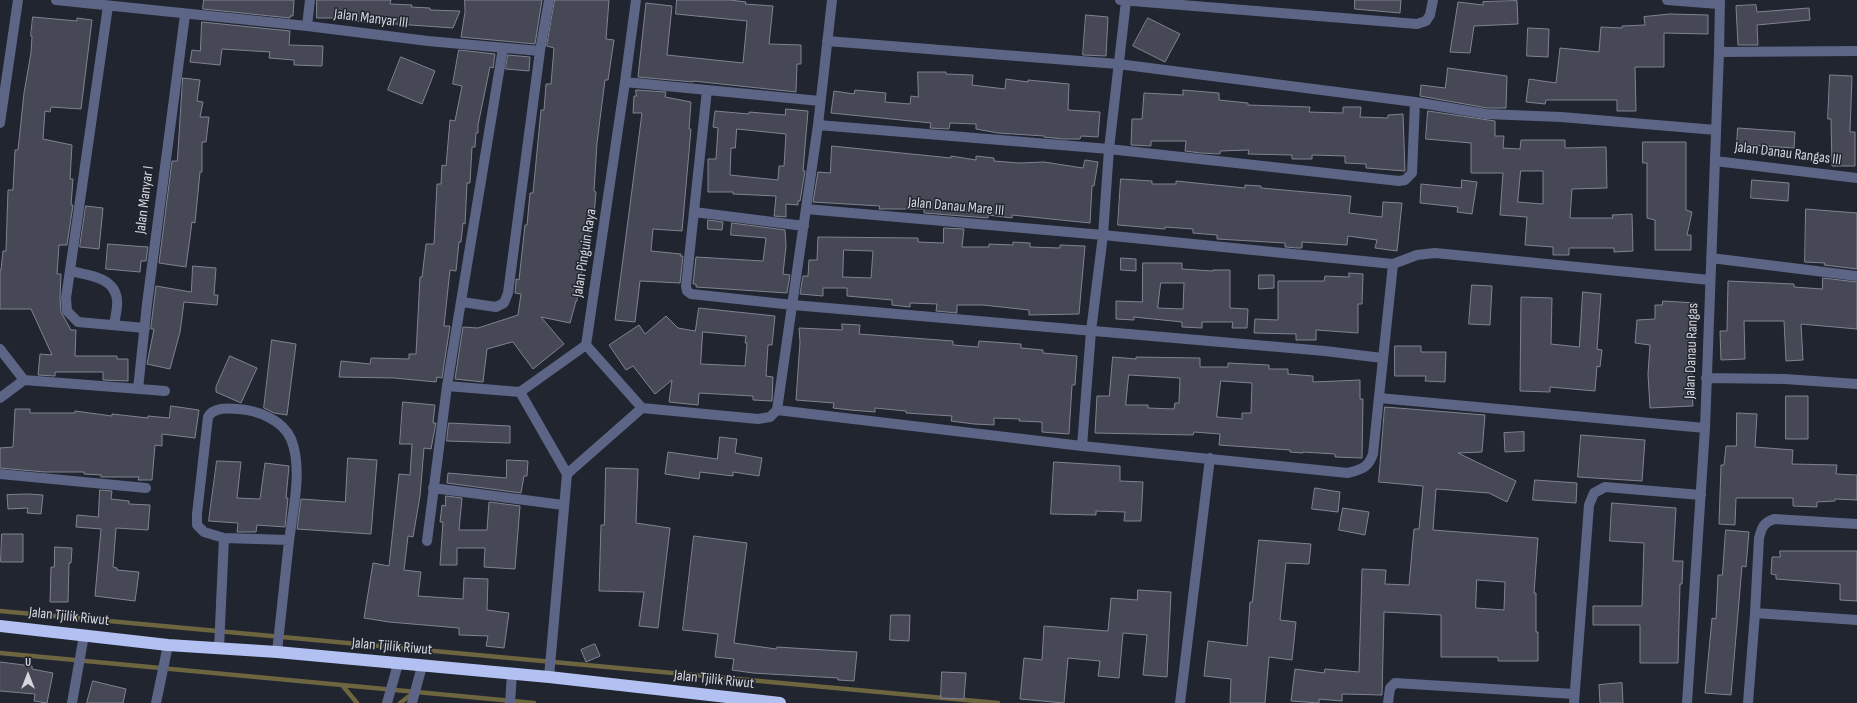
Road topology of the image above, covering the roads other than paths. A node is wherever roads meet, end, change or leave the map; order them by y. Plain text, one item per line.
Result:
1 (18, 0) edge
2 (56, 0) edge
3 (310, 0) edge
4 (549, 0) edge
5 (636, 0) edge
6 (832, 0) edge
7 (1123, 0) edge
8 (1432, 0) edge
9 (1667, 0) edge
10 (1720, 2) edge
11 (108, 6) junction
12 (184, 15) junction
13 (307, 26) junction
14 (828, 41) junction
15 (503, 48) junction
16 (540, 51) junction
17 (1857, 51) edge
18 (1719, 52) junction
19 (1118, 64) junction
20 (625, 82) junction
21 (707, 90) junction
22 (820, 101) junction
23 (1415, 102) junction
24 (0, 123) edge
25 (818, 125) junction
26 (1716, 130) junction
27 (1109, 149) junction
28 (1715, 161) junction
29 (1857, 178) edge
30 (806, 209) junction
31 (694, 212) junction
32 (804, 226) junction
33 (1103, 236) junction
34 (1711, 258) junction
35 (1393, 264) junction
36 (70, 271) junction
37 (1857, 276) edge
38 (1710, 280) junction
39 (462, 302) junction
40 (793, 305) junction
41 (114, 325) junction
42 (144, 328) junction
43 (1092, 331) junction
44 (586, 345) junction
45 (0, 349) edge
46 (1382, 358) junction
47 (1706, 378) junction
48 (24, 380) junction
49 (1857, 384) edge
50 (447, 386) junction
51 (138, 390) junction
52 (165, 391) dead end
53 (520, 392) junction
54 (0, 398) edge
55 (1379, 398) junction
56 (642, 408) junction
57 (777, 410) junction
58 (1705, 428) junction
59 (1082, 446) junction
60 (1210, 458) junction
61 (0, 474) edge
62 (567, 474) junction
63 (146, 488) dead end
64 (433, 488) junction
65 (1701, 495) junction
66 (563, 505) junction
67 (1857, 524) edge
68 (224, 538) junction
69 (289, 540) junction
70 (427, 542) dead end
71 (1755, 613) junction
72 (1857, 620) edge
73 (0, 626) edge
74 (84, 635) junction
75 (168, 645) junction
76 (219, 648) junction
77 (277, 652) junction
78 (398, 664) junction
79 (422, 666) junction
80 (512, 674) junction
81 (549, 677) junction
82 (1574, 699) edge
83 (717, 700) edge
84 (72, 703) edge
85 (156, 703) edge
86 (387, 703) edge
87 (412, 703) edge
88 (510, 703) edge
89 (780, 703) edge
90 (1180, 703) edge
91 (1388, 703) edge
92 (1687, 703) edge
93 (1748, 703) edge

1 - 24 street
2 - 11 street, Jalan Manyar III
3 - 13 street
4 - 16 street
5 - 20 street, Jalan Pinguin Raya
6 - 14 street
7 - 8 street
7 - 19 street
9 - 10 street
10 - 18 street, Jalan Danau Rangas
11 - 12 street, Jalan Manyar III
11 - 36 street
12 - 13 street, Jalan Manyar III
12 - 42 street, Jalan Manyar I
13 - 15 street, Jalan Manyar III
14 - 19 street
14 - 22 street
15 - 16 street, Jalan Manyar III
15 - 39 street
16 - 39 street
17 - 18 street
18 - 26 street, Jalan Danau Rangas
19 - 23 street
19 - 27 street
20 - 21 street
20 - 44 street, Jalan Pinguin Raya
21 - 22 street
21 - 31 street
22 - 25 street
23 - 26 street
23 - 27 street
25 - 27 street
25 - 30 street
26 - 28 street, Jalan Danau Rangas
27 - 33 street
28 - 29 street, Jalan Danau Rangas III
28 - 34 street, Jalan Danau Rangas
30 - 32 street
30 - 33 street, Jalan Danau Mare III
31 - 32 street
31 - 40 street
32 - 40 street
33 - 35 street, Jalan Danau Mare III
33 - 43 street
34 - 37 street
34 - 38 street, Jalan Danau Rangas
35 - 38 street
35 - 46 street
36 - 41 street
36 - 41 street
38 - 47 street, Jalan Danau Rangas
39 - 50 street
40 - 43 street
40 - 57 street
41 - 42 street
42 - 51 street, Jalan Manyar I
43 - 46 street
43 - 59 street
44 - 53 street
44 - 56 street
45 - 48 street
46 - 55 street
47 - 49 street
47 - 58 street, Jalan Danau Rangas
48 - 51 street
48 - 54 street
50 - 53 street
50 - 64 street
51 - 52 street
53 - 62 street
55 - 58 street
55 - 60 street
56 - 57 street
56 - 62 street
57 - 59 street
58 - 65 street, Jalan Danau Rangas
59 - 60 street
60 - 90 street
61 - 63 street
62 - 66 street
64 - 66 street
64 - 70 street
65 - 82 street
65 - 92 street, Jalan Danau Rangas
66 - 81 street
67 - 71 street
68 - 69 street
68 - 69 street
68 - 76 street
69 - 77 street
71 - 72 street
71 - 93 street
73 - 74 highway, Jalan Tjilik Riwut
74 - 75 highway, Jalan Tjilik Riwut
74 - 84 street
75 - 76 highway, Jalan Tjilik Riwut
75 - 85 street
76 - 77 highway, Jalan Tjilik Riwut
77 - 78 highway, Jalan Tjilik Riwut
78 - 79 highway, Jalan Tjilik Riwut
78 - 86 street
79 - 80 highway, Jalan Tjilik Riwut
79 - 87 street
80 - 81 highway, Jalan Tjilik Riwut
80 - 88 street
81 - 83 highway, Jalan Tjilik Riwut
82 - 91 street
83 - 89 highway, Jalan Tjilik Riwut

